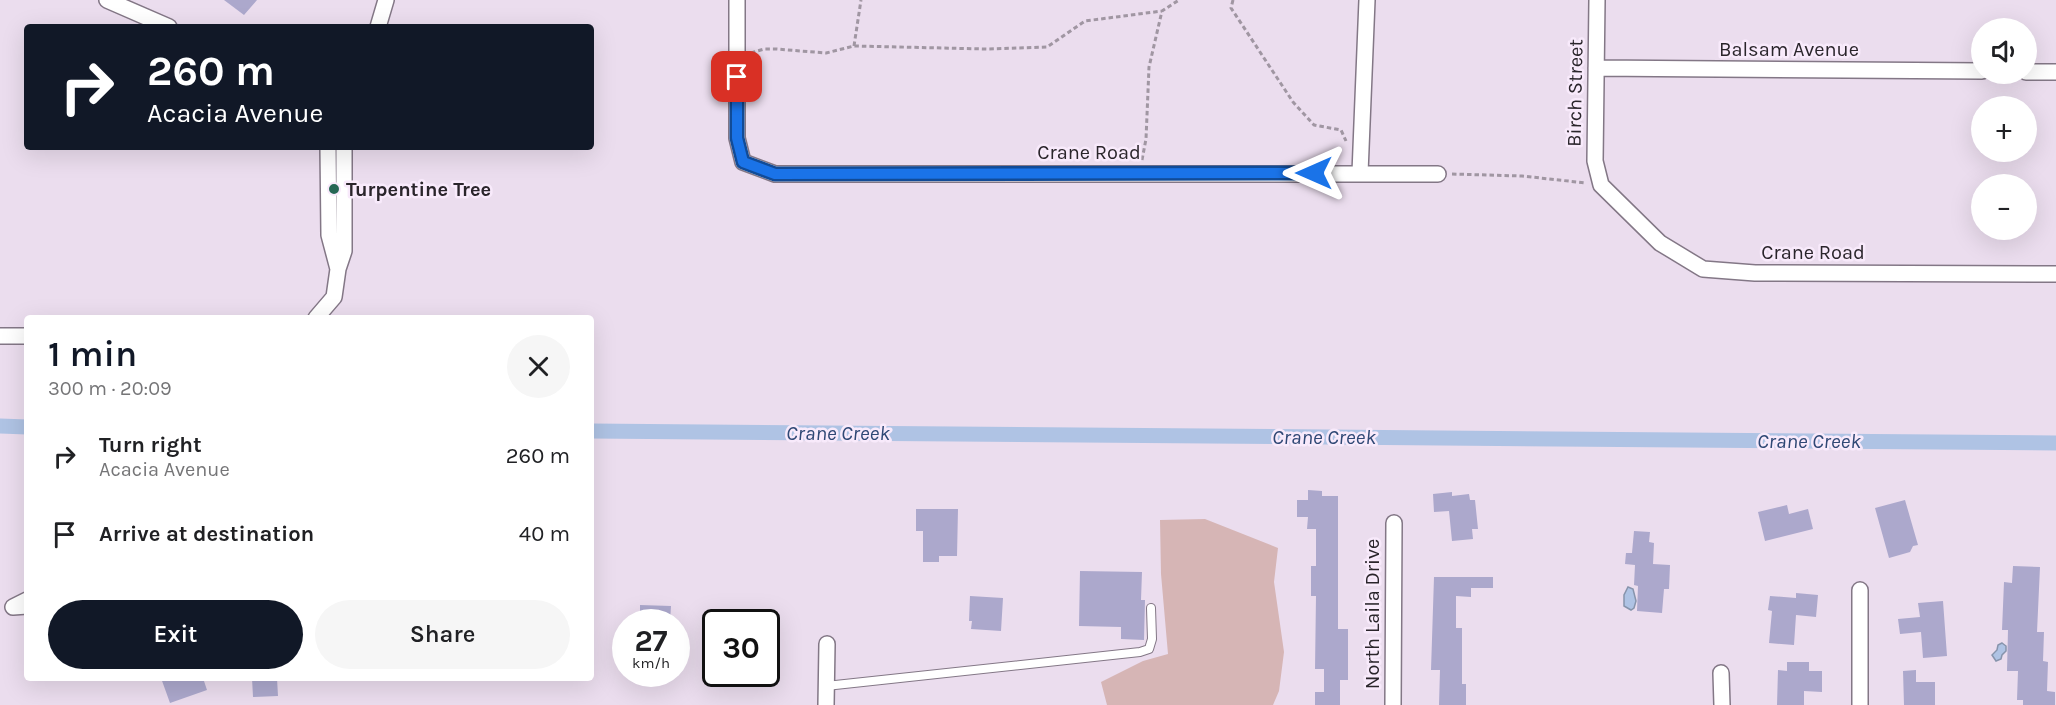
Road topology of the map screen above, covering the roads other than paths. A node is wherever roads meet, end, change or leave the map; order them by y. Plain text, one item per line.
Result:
1 (107, 0) edge
2 (386, 0) edge
3 (737, 0) edge
4 (1367, 0) edge
5 (1597, 0) edge
6 (162, 24) edge
7 (379, 24) edge
8 (1596, 68) junction
9 (1971, 71) edge
10 (2037, 72) edge
11 (2056, 72) edge
12 (328, 150) edge
13 (344, 150) edge
14 (1360, 173) junction
15 (1438, 174) road end
16 (1601, 185) joint
17 (338, 269) junction
18 (2056, 274) edge
19 (319, 315) edge
20 (0, 336) edge
21 (24, 336) edge
22 (1394, 523) dead end
23 (1860, 590) dead end
24 (1151, 608) dead end
25 (828, 644) dead end
26 (1721, 674) dead end
27 (826, 686) junction
28 (826, 705) edge
29 (1393, 705) edge
30 (1722, 705) edge
31 (1860, 705) edge

1 - 6 street
2 - 7 street
3 - 14 street, Crane Road
4 - 14 street
5 - 8 street, Birch Street
8 - 9 street, Balsam Avenue
8 - 16 street, Birch Street
10 - 11 street
12 - 17 street
13 - 17 street
14 - 15 street, Crane Road
16 - 18 street, Crane Road
17 - 19 street
20 - 21 street
22 - 29 street, North Laila Drive
23 - 31 street
24 - 27 lane
25 - 27 street
26 - 30 street
27 - 28 street

